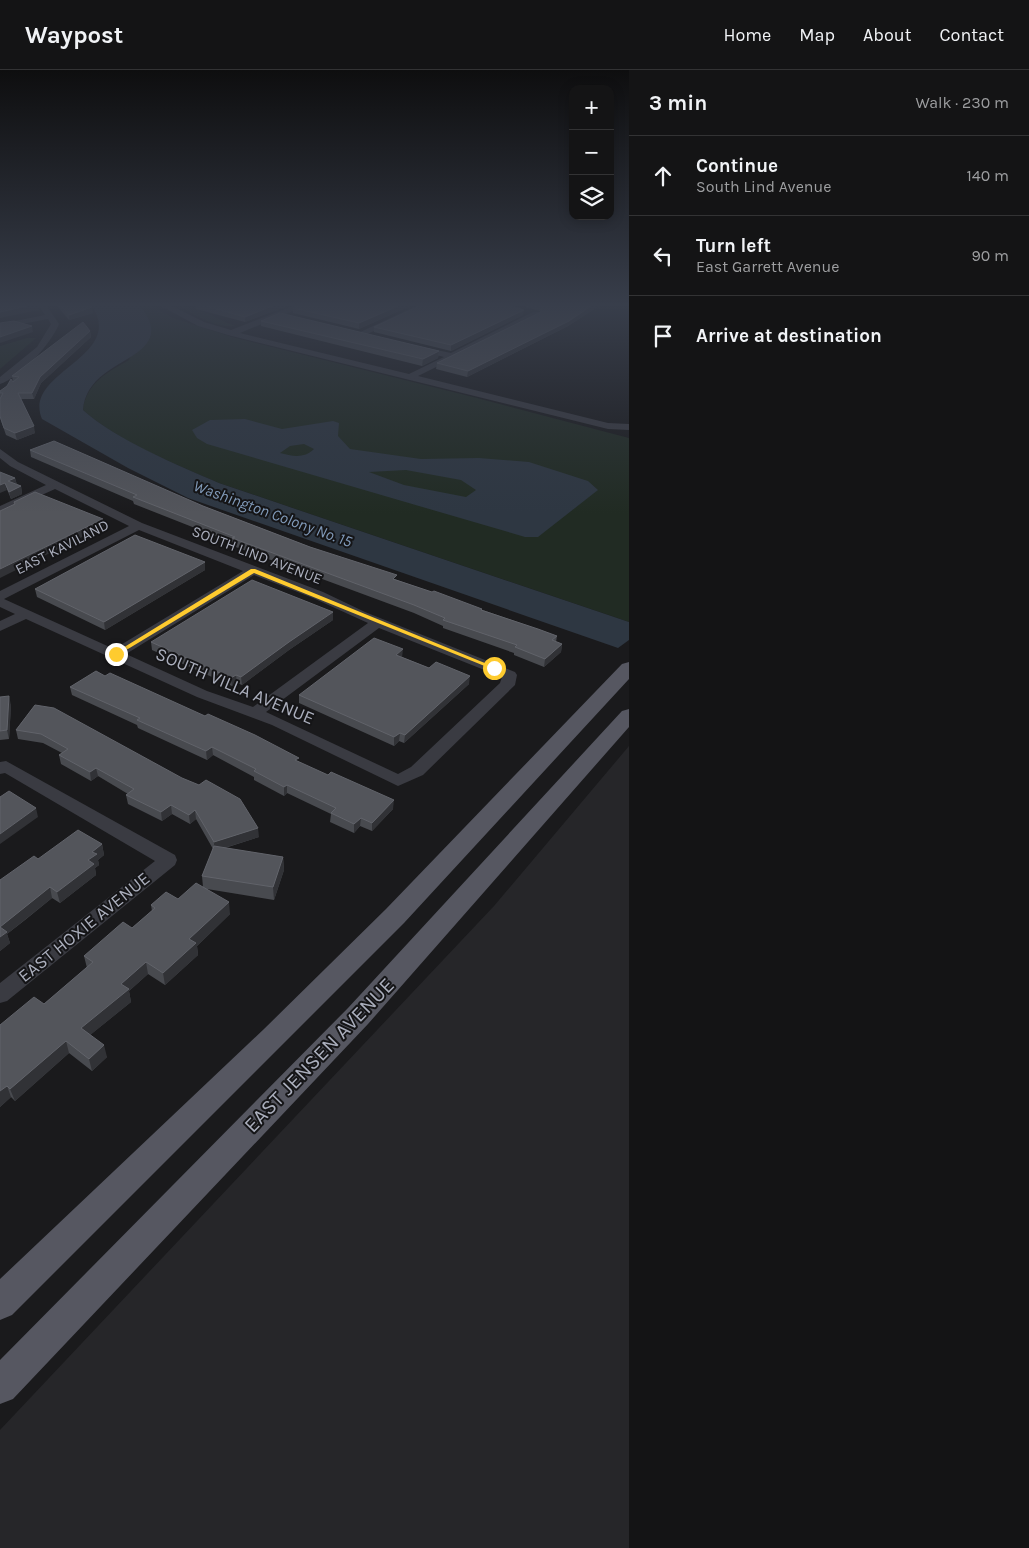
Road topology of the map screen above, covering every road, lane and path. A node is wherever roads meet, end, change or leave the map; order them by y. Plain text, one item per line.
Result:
1 (402, 375) edge
2 (414, 375) edge
3 (410, 377) junction
4 (608, 426) junction
5 (629, 427) edge
6 (629, 435) edge
7 (0, 452) edge
8 (57, 484) junction
9 (0, 510) edge
10 (138, 526) junction
11 (253, 570) junction
12 (0, 596) edge
13 (0, 602) edge
14 (25, 614) junction
15 (378, 622) junction
16 (0, 627) edge
17 (116, 654) junction
18 (629, 668) edge
19 (254, 713) junction
20 (629, 715) edge
21 (3, 768) edge
22 (398, 781) joint
23 (0, 994) edge
24 (0, 1303) edge
25 (0, 1386) edge

1 - 3 street
2 - 3 street
3 - 4 street
4 - 5 street
4 - 6 street
7 - 8 street, SOUTH LIND AVENUE
8 - 9 street
8 - 10 street, SOUTH LIND AVENUE
10 - 11 street, SOUTH LIND AVENUE
10 - 12 street, EAST KAVILAND
11 - 15 street, SOUTH LIND AVENUE
11 - 17 street
13 - 14 street, SOUTH VILLA AVENUE
14 - 16 street
14 - 17 street, SOUTH VILLA AVENUE
15 - 19 street
15 - 22 street, SOUTH LIND AVENUE
17 - 19 street, SOUTH VILLA AVENUE
18 - 24 main road
19 - 22 street, SOUTH VILLA AVENUE
20 - 25 main road, EAST JENSEN AVENUE
21 - 23 street, EAST HOXIE AVENUE

